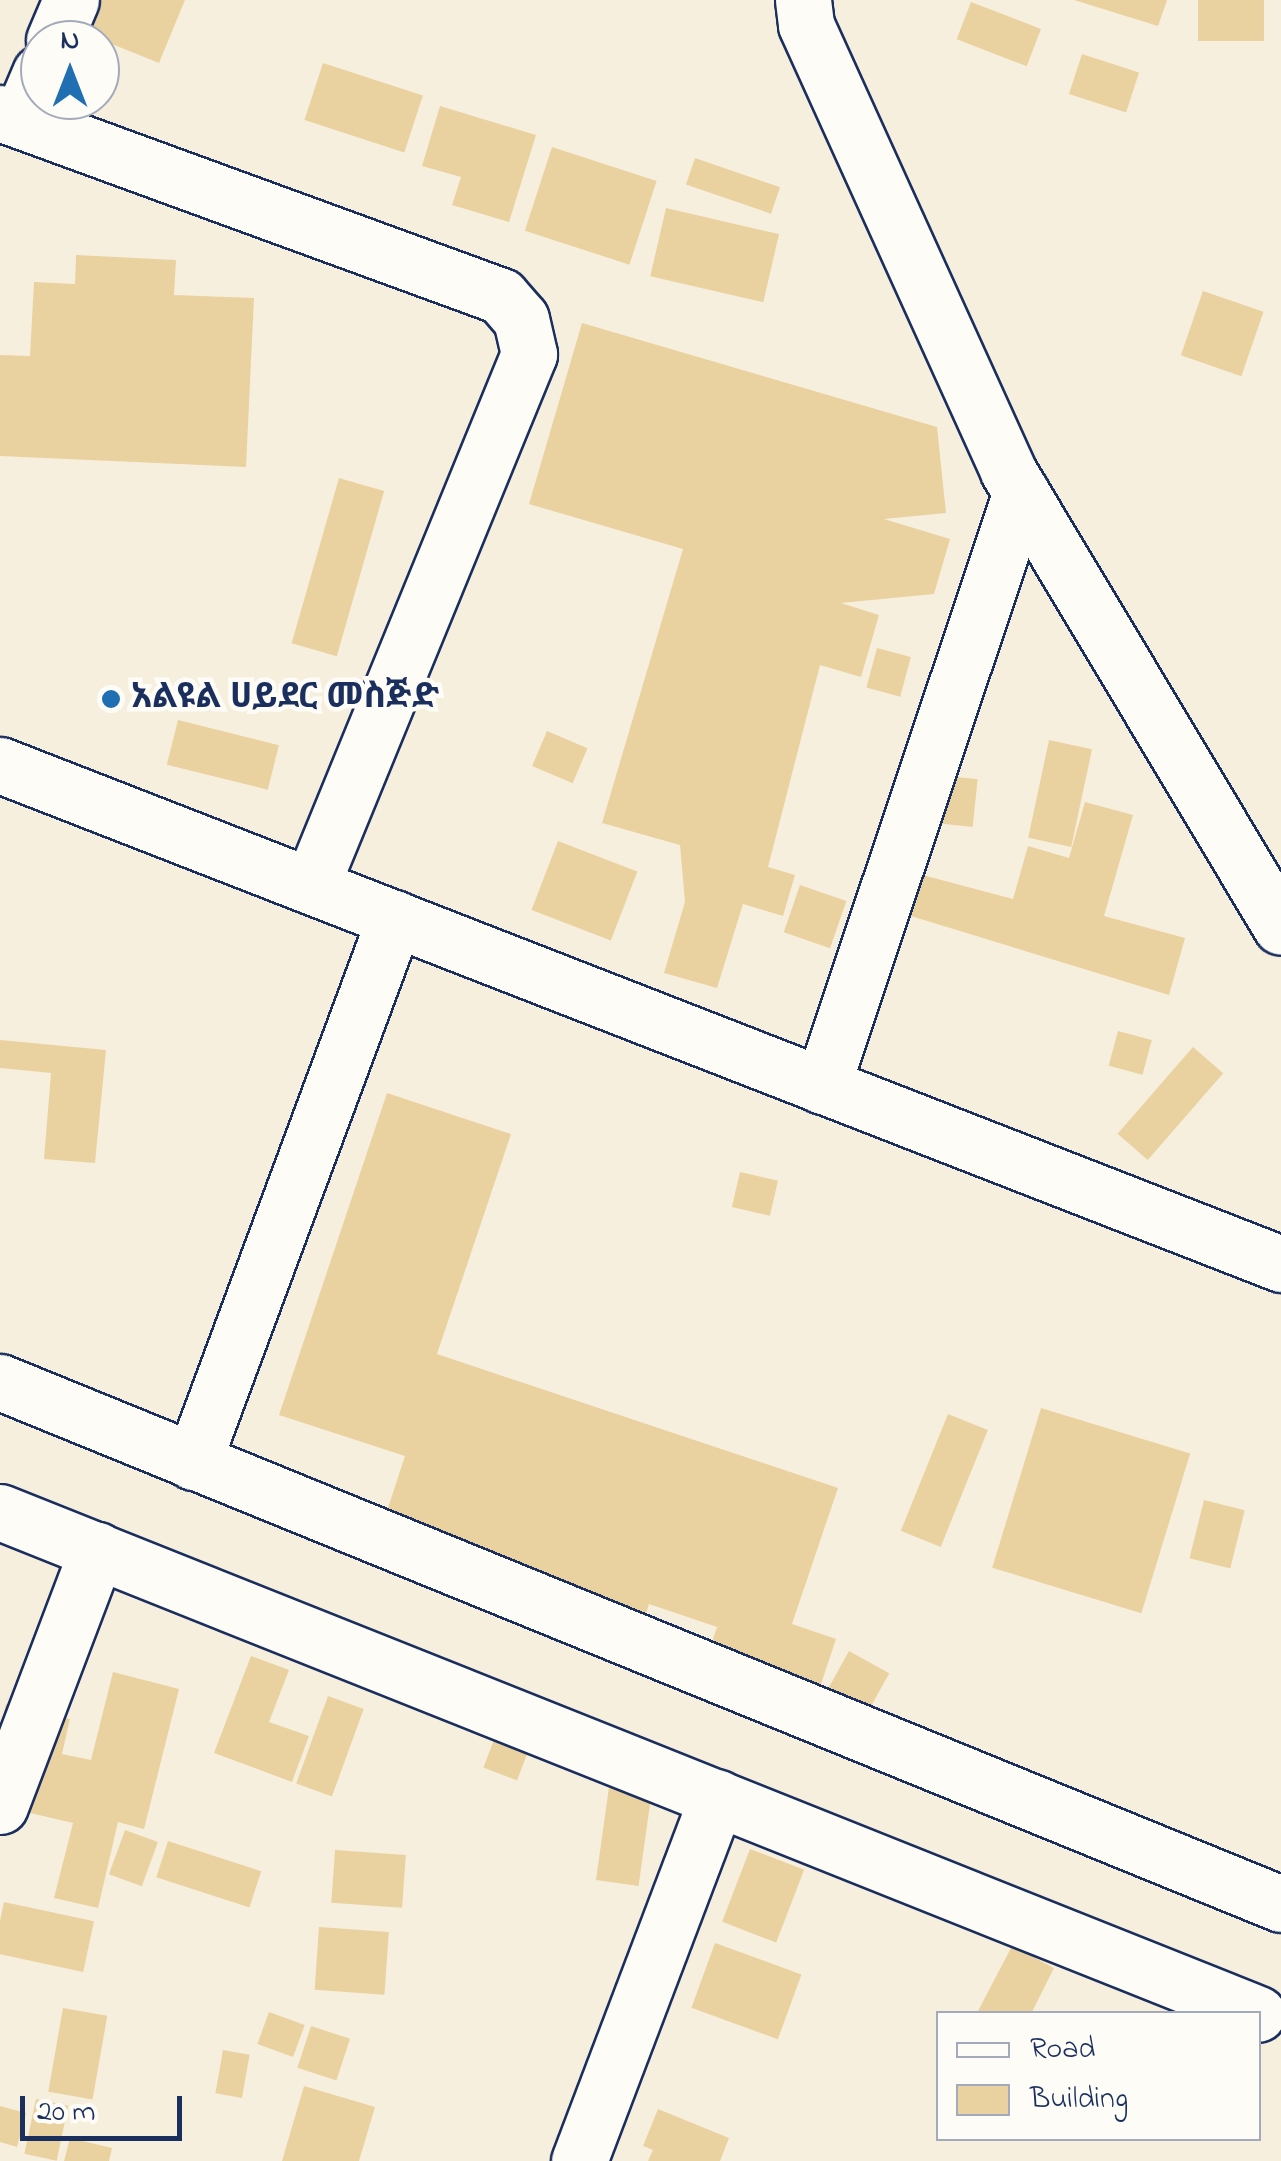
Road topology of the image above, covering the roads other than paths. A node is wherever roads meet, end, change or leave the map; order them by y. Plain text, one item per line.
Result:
1 (803, 0) edge
2 (65, 120) edge
3 (1021, 492) junction
4 (0, 764) edge
5 (311, 886) junction
6 (396, 918) junction
7 (1281, 927) edge
8 (822, 1086) junction
9 (1281, 1264) edge
10 (0, 1382) edge
11 (193, 1462) junction
12 (0, 1512) edge
13 (97, 1550) junction
14 (718, 1797) junction
15 (0, 1806) edge
16 (1281, 1904) edge
17 (1251, 2011) edge
18 (579, 2161) edge

1 - 3 street
2 - 5 street
3 - 7 street
3 - 8 street
4 - 5 street
5 - 6 street
6 - 8 street
6 - 11 street
8 - 9 street
10 - 11 street
11 - 16 street
12 - 13 street
13 - 14 street
13 - 15 street
14 - 17 street
14 - 18 street

